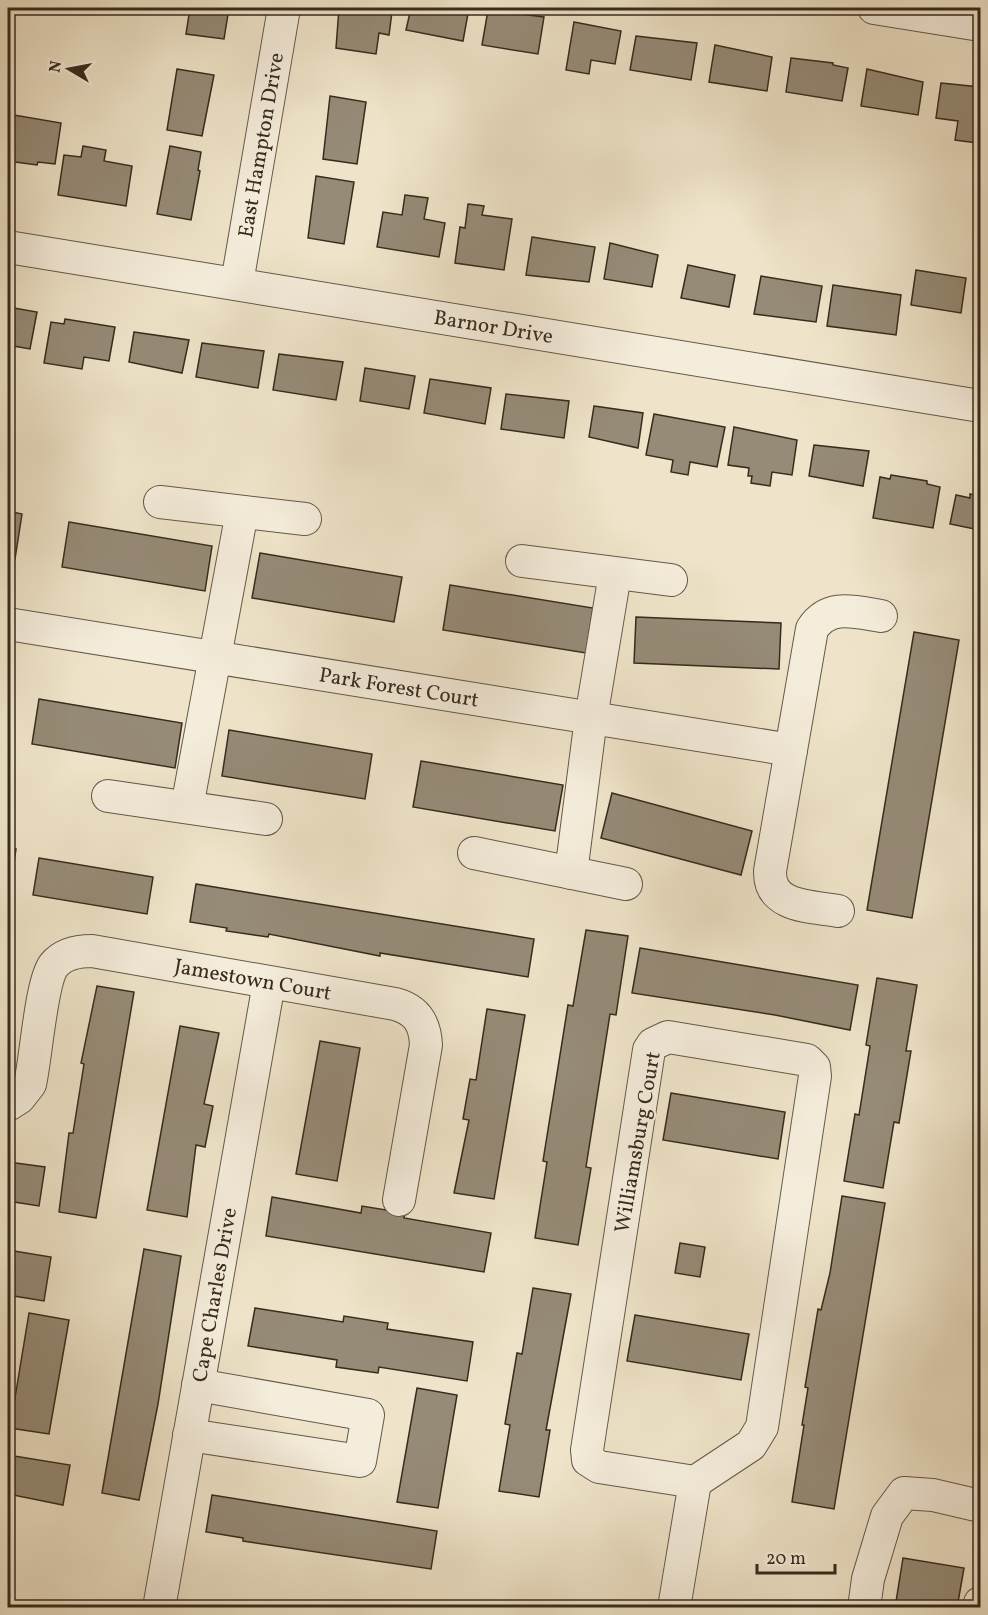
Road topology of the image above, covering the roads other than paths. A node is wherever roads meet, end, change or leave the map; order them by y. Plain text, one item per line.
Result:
1 (284, 8) edge
2 (874, 8) edge
3 (981, 25) edge
4 (8, 247) edge
5 (237, 283) junction
6 (981, 406) edge
7 (160, 502) dead end
8 (242, 512) junction
9 (305, 519) dead end
10 (522, 561) dead end
11 (615, 574) junction
12 (671, 580) dead end
13 (881, 616) dead end
14 (8, 624) edge
15 (214, 657) junction
16 (591, 718) junction
17 (791, 750) junction
18 (108, 796) dead end
19 (187, 807) junction
20 (266, 819) dead end
21 (474, 853) dead end
22 (571, 873) junction
23 (626, 884) dead end
24 (838, 911) dead end
25 (269, 983) junction
26 (8, 1105) edge
27 (399, 1200) dead end
28 (198, 1385) junction
29 (189, 1435) junction
30 (695, 1482) junction
31 (981, 1506) edge
32 (981, 1603) edge
33 (159, 1608) edge
34 (674, 1608) edge
35 (864, 1608) edge
36 (980, 1608) edge

1 - 5 street, East Hampton Drive
2 - 3 street
4 - 5 street, Barnor Drive
5 - 6 street, Barnor Drive
7 - 8 street
8 - 9 street
8 - 15 street
10 - 11 street
11 - 12 street
11 - 16 street
13 - 17 street
14 - 15 street, Park Forest Court
15 - 16 street, Park Forest Court
15 - 19 street
16 - 17 street, Park Forest Court
16 - 22 street
17 - 24 street
18 - 19 street
19 - 20 street
21 - 22 street
22 - 23 street
25 - 26 street, Jamestown Court
25 - 27 street, Jamestown Court
25 - 28 street, Cape Charles Drive
28 - 29 street, Cape Charles Drive
28 - 29 street
29 - 33 street, Cape Charles Drive
30 - 30 street, Williamsburg Court
30 - 34 street
31 - 35 street
32 - 36 street

